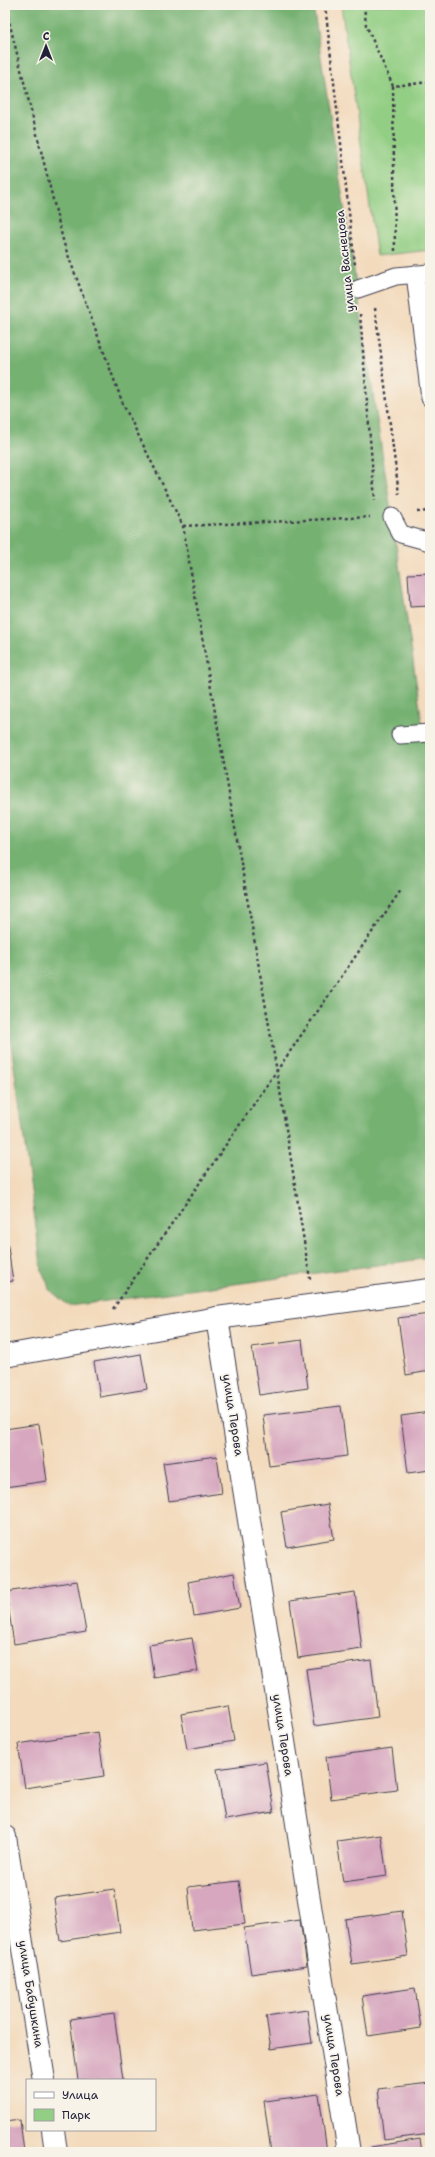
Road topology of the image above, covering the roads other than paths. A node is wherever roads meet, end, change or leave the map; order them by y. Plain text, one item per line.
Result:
1 (423, 274) edge
2 (358, 289) road end
3 (430, 398) edge
4 (384, 517) road end
5 (430, 542) edge
6 (430, 733) edge
7 (400, 736) dead end
8 (430, 1290) edge
9 (217, 1318) junction
10 (5, 1356) edge
11 (5, 1837) edge
12 (44, 2079) edge
13 (53, 2131) edge
14 (56, 2152) edge
15 (350, 2152) edge

1 - 2 lane
1 - 3 lane
4 - 5 lane
6 - 7 lane
8 - 9 street
9 - 10 street
9 - 15 street, улица Перова
11 - 12 street, улица Бабушкина
13 - 14 street

